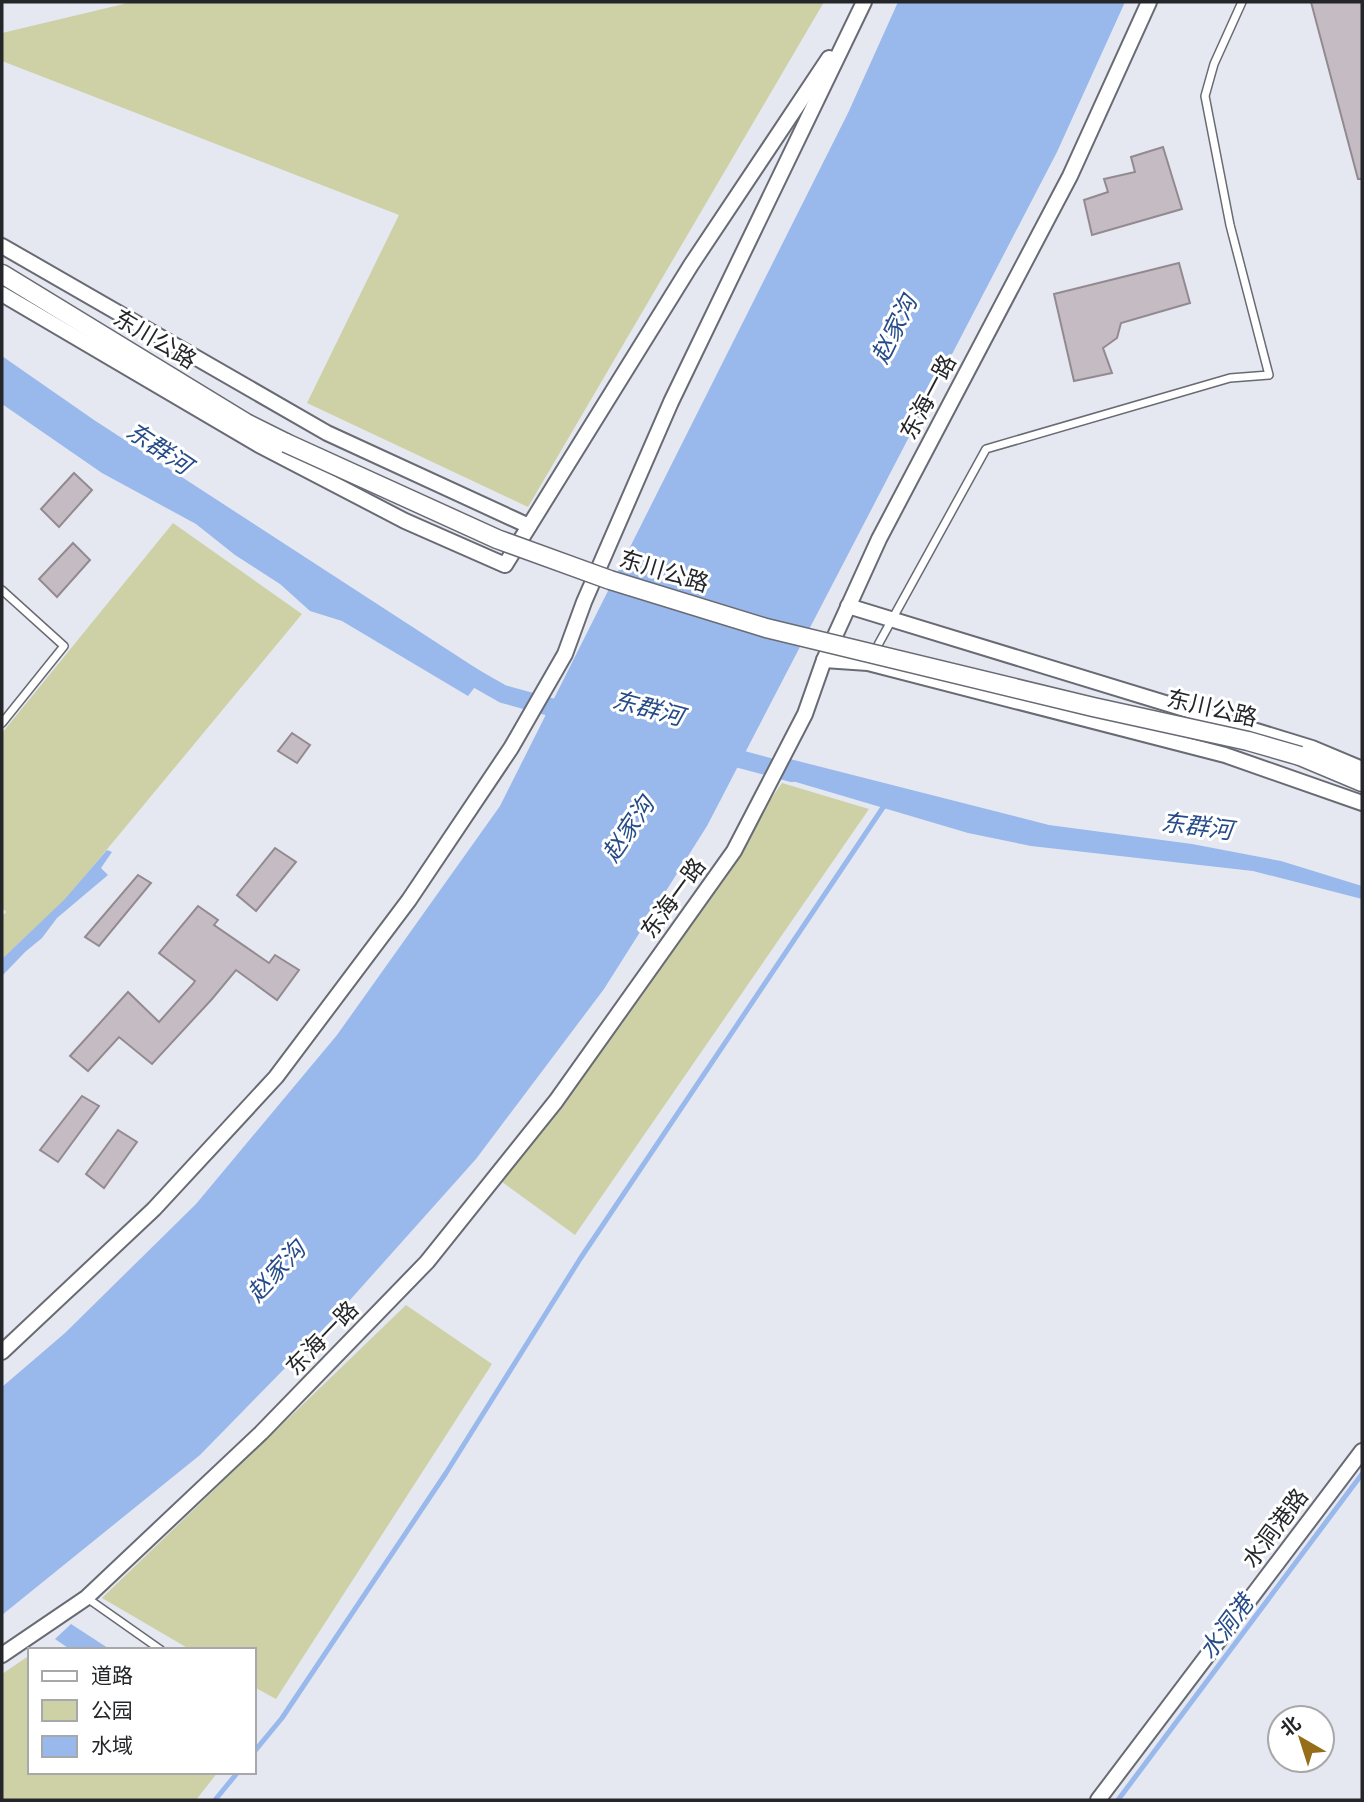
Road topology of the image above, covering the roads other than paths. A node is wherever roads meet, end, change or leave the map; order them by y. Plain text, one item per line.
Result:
1 (1149, 2) edge
2 (1242, 2) edge
3 (861, 7) edge
4 (2, 246) edge
5 (2, 274) edge
6 (2, 294) edge
7 (529, 526) junction
8 (2, 590) edge
9 (848, 606) junction
10 (892, 620) junction
11 (824, 660) junction
12 (868, 663) junction
13 (2, 723) edge
14 (1362, 769) edge
15 (1362, 782) edge
16 (1362, 803) edge
17 (2, 1352) edge
18 (1362, 1451) edge
19 (86, 1598) junction
20 (158, 1648) edge
21 (2, 1655) edge
22 (1098, 1800) edge

1 - 9 street, 东海一路
2 - 10 lane
3 - 7 street
3 - 17 street
4 - 7 street
5 - 15 street, 东川公路, bridge
6 - 7 street
8 - 13 lane
9 - 10 street
9 - 11 street, 东海一路
10 - 12 lane
10 - 14 street
11 - 12 street
11 - 19 street, 东海一路
12 - 16 street
18 - 22 street, 水洞港路
19 - 20 lane
19 - 21 street, 东海一路

